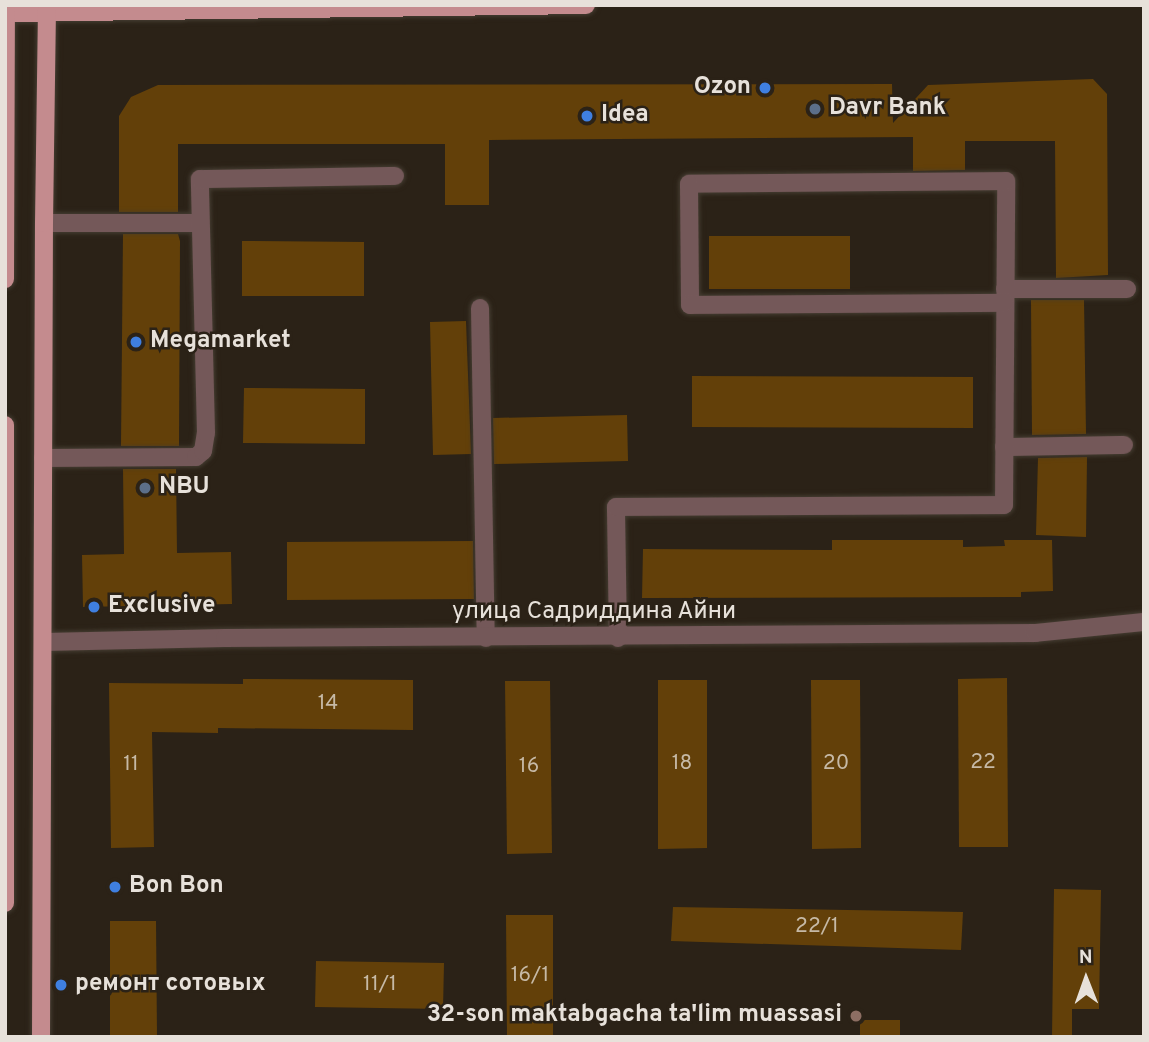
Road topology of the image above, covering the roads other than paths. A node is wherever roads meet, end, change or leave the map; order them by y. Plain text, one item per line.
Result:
1 (6, 5) edge
2 (586, 5) edge
3 (47, 9) edge
4 (6, 13) edge
5 (395, 176) dead end
6 (44, 223) junction
7 (200, 223) junction
8 (5, 279) edge
9 (1127, 289) dead end
10 (1005, 296) junction
11 (480, 308) dead end
12 (5, 425) edge
13 (1125, 444) dead end
14 (1004, 447) junction
15 (43, 458) junction
16 (1144, 622) edge
17 (486, 638) junction
18 (618, 638) junction
19 (44, 642) junction
20 (5, 903) edge
21 (41, 1037) edge

1 - 4 main road
2 - 3 main road
3 - 4 main road
3 - 6 main road
4 - 8 main road
5 - 7 street
6 - 7 street
6 - 15 main road
7 - 15 street
9 - 10 street
10 - 10 street
10 - 14 street
11 - 17 street
12 - 20 main road
13 - 14 street
14 - 18 street
15 - 19 main road
16 - 18 street, улица Садриддина Айни
17 - 18 street, улица Садриддина Айни
17 - 19 street, улица Садриддина Айни
19 - 21 main road

